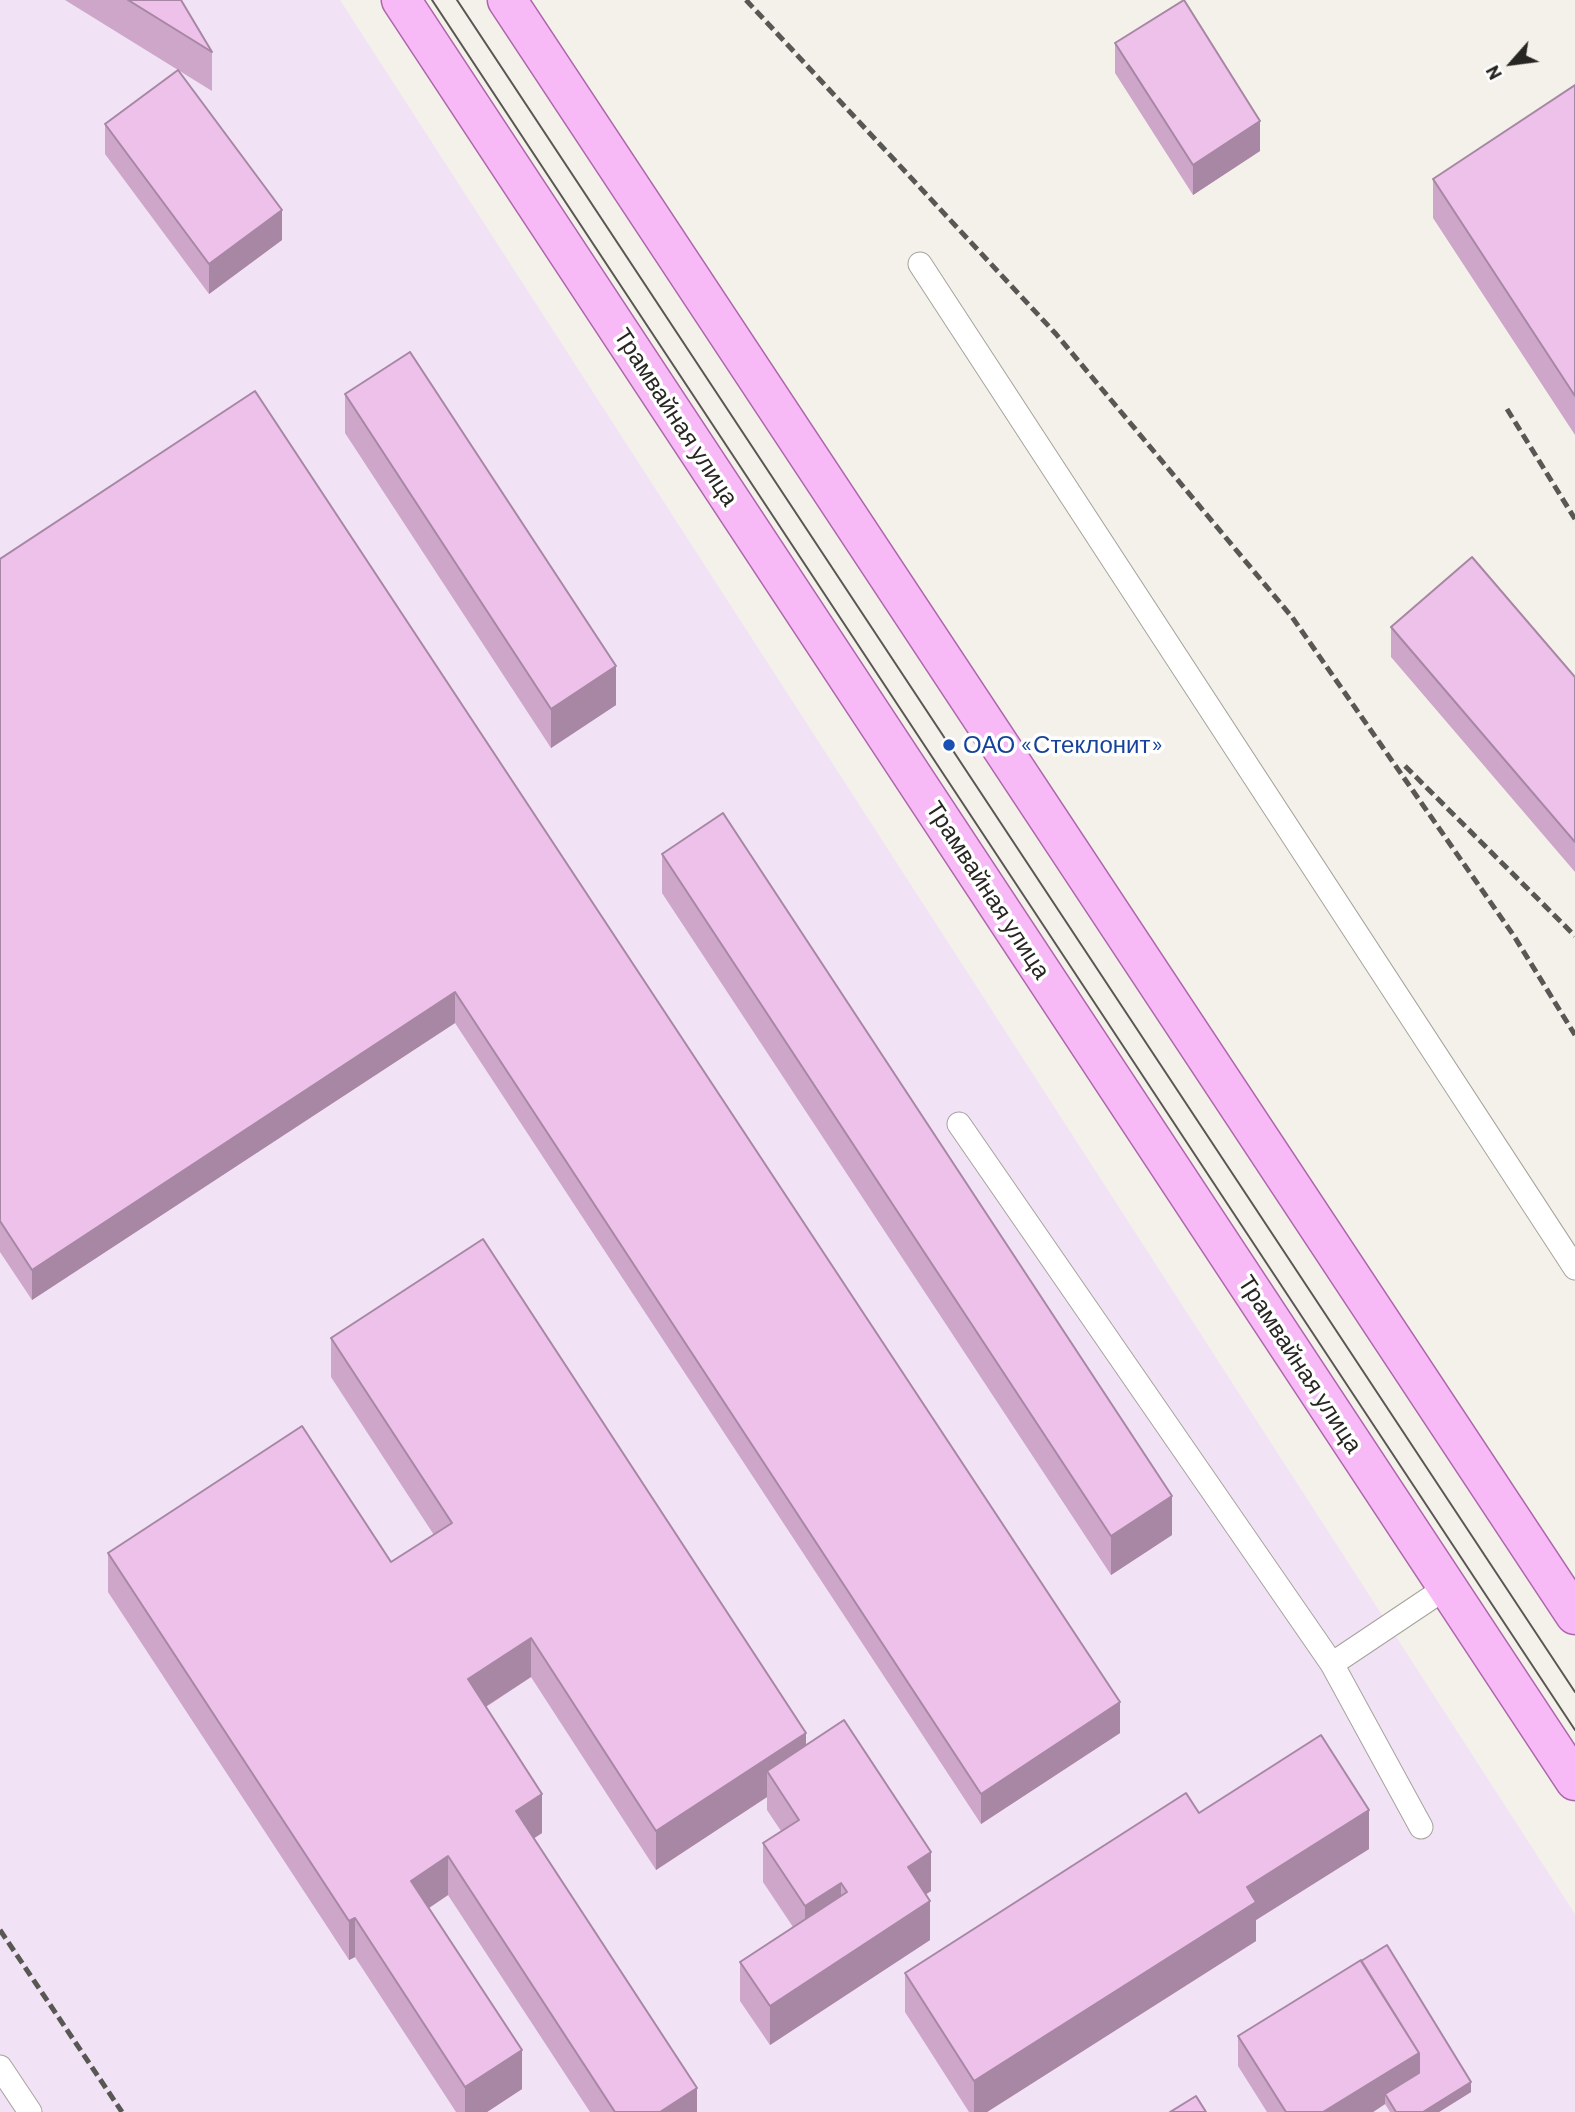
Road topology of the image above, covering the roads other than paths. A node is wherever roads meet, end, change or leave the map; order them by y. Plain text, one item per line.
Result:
1 (401, 0) edge
2 (507, 0) edge
3 (920, 264) dead end
4 (959, 1124) dead end
5 (1575, 1268) edge
6 (1447, 1587) junction
7 (1575, 1615) edge
8 (1332, 1664) junction
9 (1575, 1781) edge
10 (1421, 1827) dead end
11 (0, 2067) edge
12 (30, 2112) edge

1 - 6 main road, Трамвайная улица
2 - 7 main road
3 - 5 lane
4 - 8 lane
6 - 8 lane
6 - 9 main road, Трамвайная улица
8 - 10 lane
11 - 12 lane

